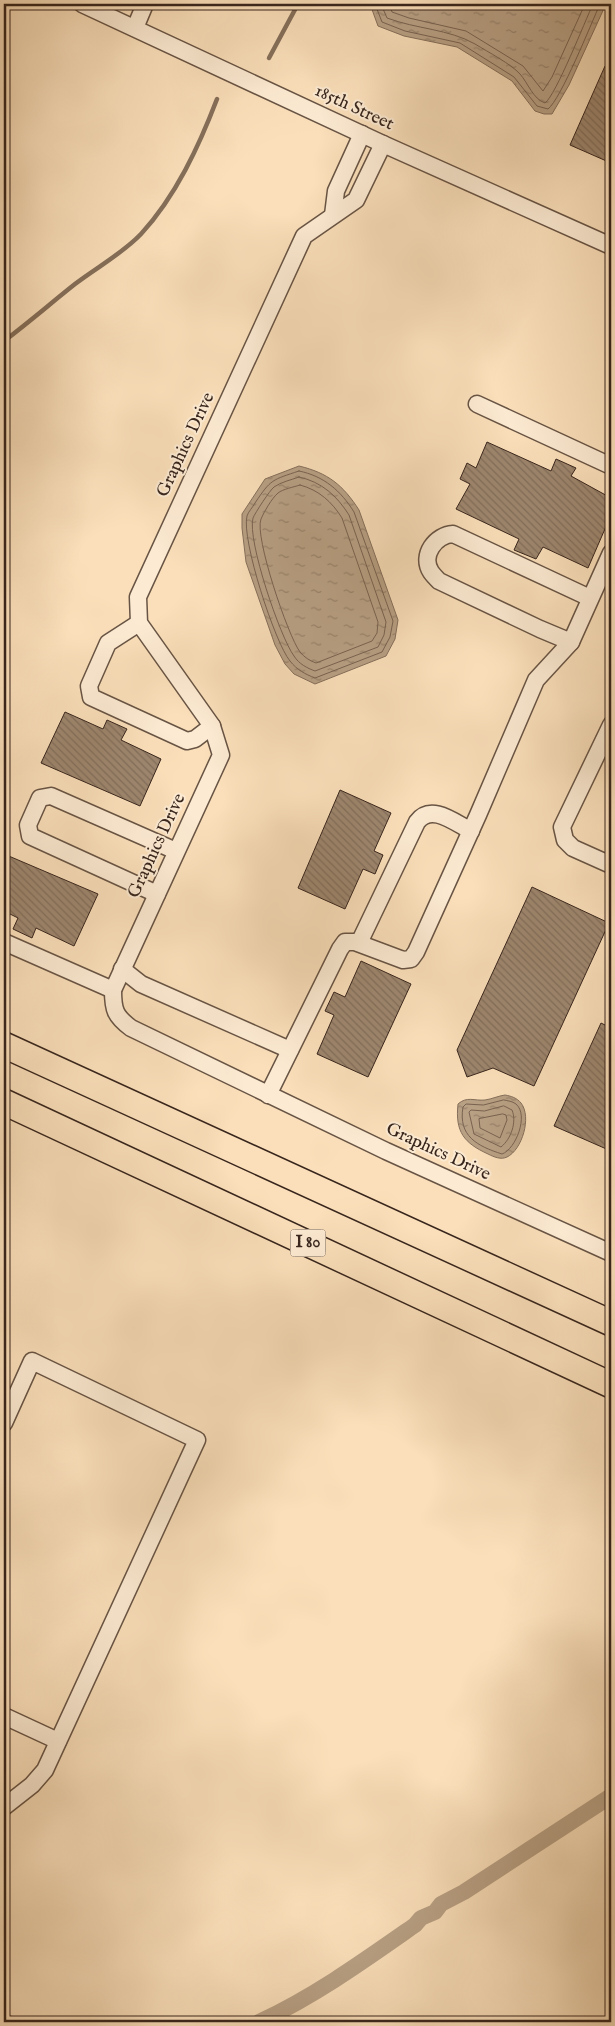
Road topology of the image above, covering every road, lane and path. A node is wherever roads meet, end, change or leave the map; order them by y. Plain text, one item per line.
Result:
1 (82, 4) edge
2 (146, 4) edge
3 (135, 28) junction
4 (362, 134) junction
5 (383, 144) junction
6 (333, 215) junction
7 (611, 246) edge
8 (477, 404) dead end
9 (611, 466) edge
10 (611, 552) edge
11 (590, 598) junction
12 (139, 623) junction
13 (571, 642) junction
14 (611, 725) edge
15 (212, 726) junction
16 (471, 831) junction
17 (176, 851) junction
18 (611, 865) edge
19 (156, 894) junction
20 (4, 942) edge
21 (359, 943) junction
22 (122, 969) junction
23 (112, 990) junction
24 (4, 1045) edge
25 (290, 1050) junction
26 (268, 1095) junction
27 (4, 1102) edge
28 (611, 1253) edge
29 (611, 1323) edge
30 (611, 1385) edge
31 (4, 1423) edge
32 (4, 1716) edge
33 (58, 1741) junction
34 (4, 1807) edge

1 - 3 street, 185th Street
2 - 3 street
3 - 4 street, 185th Street
4 - 5 street, 185th Street
4 - 6 street
5 - 6 street, Graphics Drive
5 - 7 street, 185th Street
6 - 12 street, Graphics Drive
8 - 9 street
10 - 11 street
11 - 13 street
11 - 13 street
12 - 15 street, Graphics Drive
12 - 15 street
13 - 16 street
14 - 18 street
15 - 17 street, Graphics Drive
16 - 21 street
16 - 21 street
17 - 19 street, Graphics Drive
17 - 19 street
19 - 22 street, Graphics Drive
20 - 23 street
21 - 25 street
22 - 23 street, Graphics Drive
22 - 25 street
23 - 26 street, Graphics Drive
24 - 29 highway
25 - 26 street
26 - 28 street, Graphics Drive
27 - 30 highway, I 80
31 - 33 street
32 - 33 street
33 - 34 street

